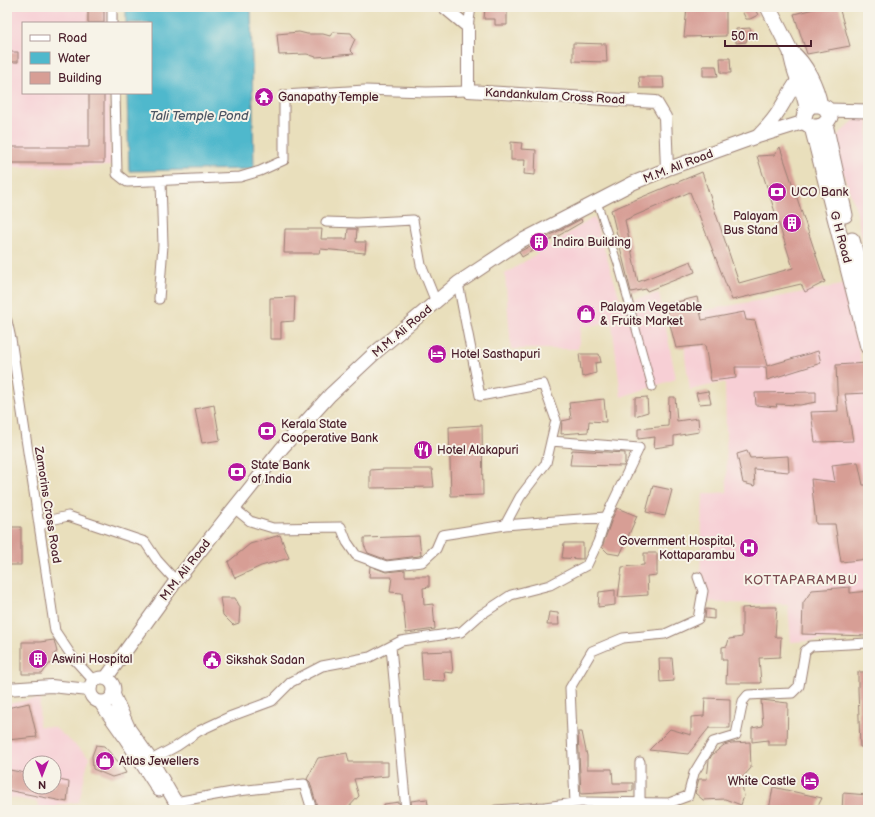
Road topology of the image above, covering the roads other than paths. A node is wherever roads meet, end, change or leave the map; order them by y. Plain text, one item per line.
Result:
1 (112, 7) edge
2 (444, 7) edge
3 (471, 7) edge
4 (768, 7) edge
5 (112, 22) edge
6 (468, 27) junction
7 (791, 52) junction
8 (798, 80) junction
9 (468, 91) junction
10 (115, 94) edge
11 (868, 111) edge
12 (816, 116) junction
13 (756, 137) junction
14 (667, 169) junction
15 (161, 182) junction
16 (597, 202) junction
17 (326, 222) dead end
18 (458, 283) junction
19 (159, 299) dead end
20 (868, 300) edge
21 (436, 302) junction
22 (7, 321) edge
23 (868, 348) edge
24 (652, 386) dead end
25 (551, 441) junction
26 (234, 508) junction
27 (606, 517) junction
28 (505, 525) junction
29 (40, 526) junction
30 (698, 577) dead end
31 (176, 581) junction
32 (868, 643) edge
33 (391, 647) junction
34 (106, 678) junction
35 (91, 685) junction
36 (7, 689) edge
37 (114, 696) junction
38 (100, 702) junction
39 (151, 760) junction
40 (640, 762) dead end
41 (575, 803) junction
42 (640, 803) junction
43 (176, 807) edge
44 (523, 809) edge
45 (312, 810) edge
46 (406, 810) edge
47 (496, 810) edge

1 - 5 street
2 - 6 street
3 - 6 street, Kandankulam Cross Road
4 - 7 main road
6 - 9 street, Kandankulam Cross Road
7 - 8 main road
7 - 12 main road
8 - 12 main road
8 - 13 main road
9 - 14 street, Kandankulam Cross Road
9 - 15 street
10 - 15 street
11 - 12 main road, M.M. Ali Road
12 - 13 main road, M.M. Ali Road
12 - 20 main road, G H Road
12 - 23 main road, G H Road
13 - 14 main road, M.M. Ali Road
14 - 16 main road, M.M. Ali Road
15 - 19 street
16 - 18 main road, M.M. Ali Road
16 - 24 street
17 - 21 street
18 - 21 main road, M.M. Ali Road
18 - 25 street
21 - 26 main road, M.M. Ali Road
22 - 29 street, Zamorins Cross Road
25 - 27 street
25 - 28 street
26 - 28 street
26 - 31 main road, M.M. Ali Road
27 - 28 street
27 - 33 street
29 - 31 street
29 - 35 street, Zamorins Cross Road
30 - 41 street
31 - 34 main road, M.M. Ali Road
32 - 42 street
33 - 39 street
33 - 46 street
34 - 35 main road
34 - 37 main road
35 - 36 street
35 - 38 main road
37 - 38 main road
37 - 39 main road
38 - 43 main road
39 - 43 main road
40 - 42 street
41 - 42 street
41 - 44 street
43 - 45 street
44 - 47 street

